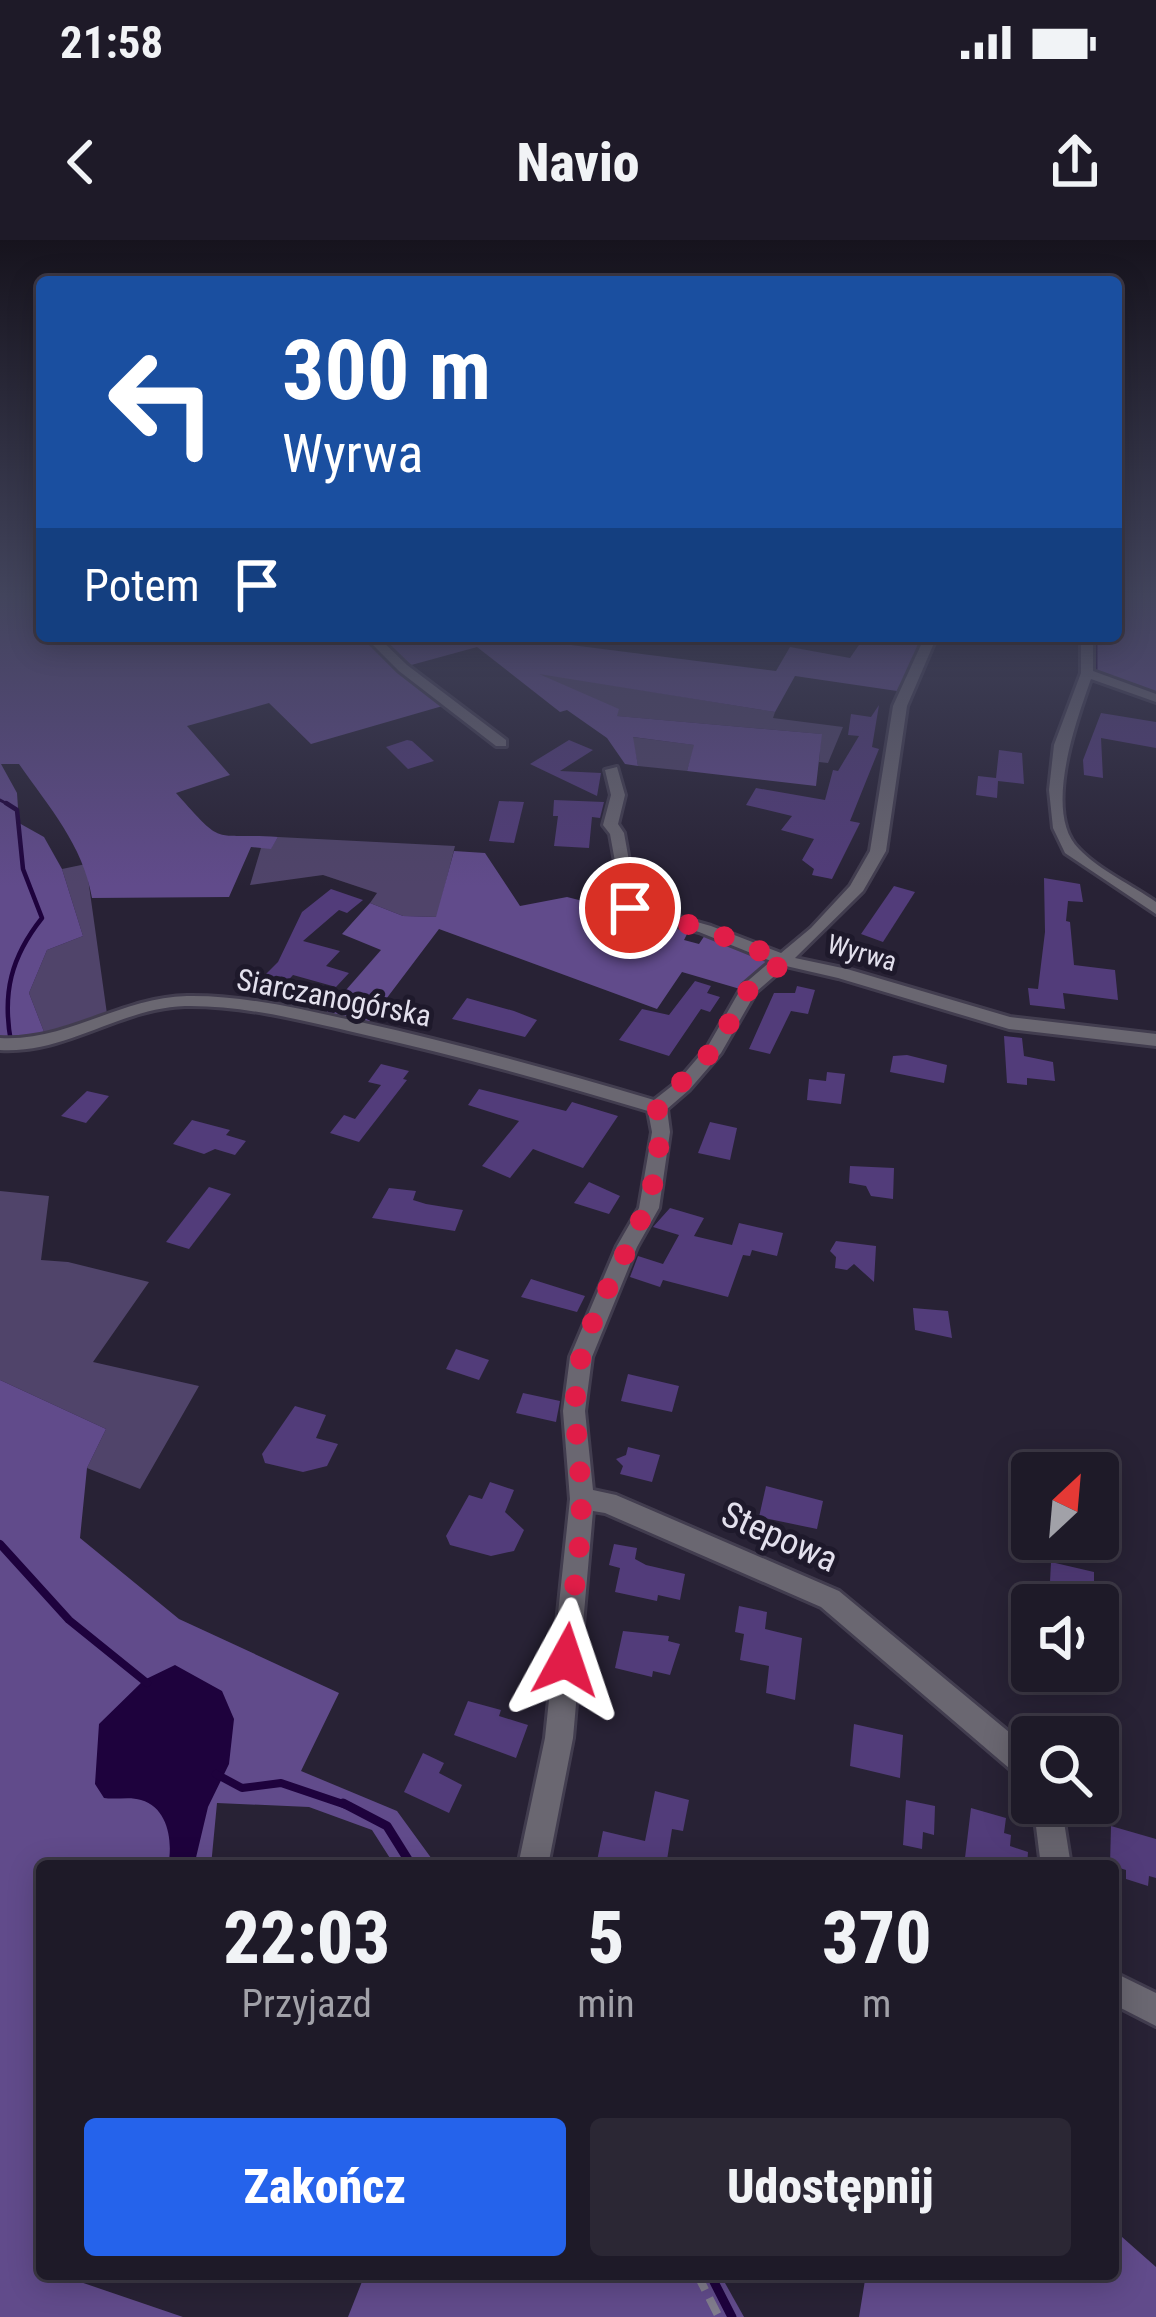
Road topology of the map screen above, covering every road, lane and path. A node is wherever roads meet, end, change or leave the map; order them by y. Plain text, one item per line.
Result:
1 (434, 692) edge
2 (906, 692) edge
3 (1080, 692) edge
4 (501, 743) dead end
5 (612, 770) dead end
6 (1156, 909) edge
7 (785, 961) junction
8 (1156, 1040) edge
9 (0, 1044) edge
10 (657, 1107) junction
11 (582, 1499) junction
12 (1011, 1752) edge
13 (1050, 1824) edge
14 (534, 1860) edge
15 (1055, 1860) edge
16 (1119, 1990) edge
17 (1156, 2010) edge
18 (700, 2280) edge
19 (719, 2317) edge

1 - 4 street
2 - 7 street
3 - 6 street
5 - 7 street, Wyrwa
7 - 8 street, Wyrwa
7 - 10 street
9 - 10 street, Siarczanogórska
10 - 11 street
11 - 12 street, Stepowa
11 - 14 street
13 - 15 street
16 - 17 street
18 - 19 path

